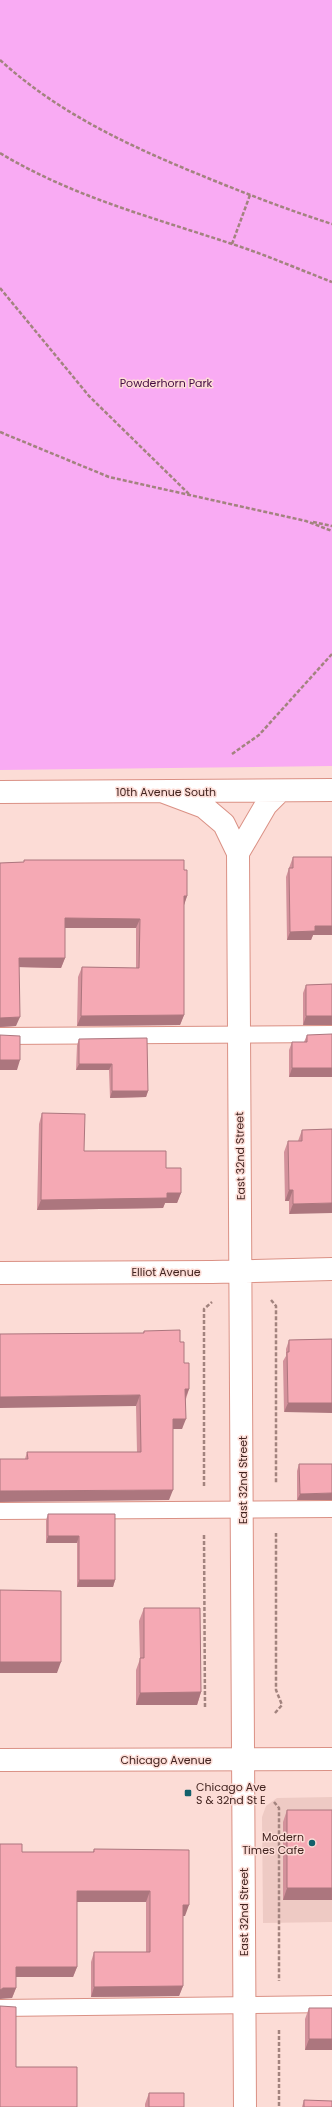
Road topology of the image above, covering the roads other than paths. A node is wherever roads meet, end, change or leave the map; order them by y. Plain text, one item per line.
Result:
1 (332, 790) edge
2 (280, 791) junction
3 (0, 792) edge
4 (164, 792) junction
5 (238, 853) junction
6 (332, 1034) edge
7 (238, 1035) junction
8 (0, 1036) edge
9 (332, 1269) edge
10 (241, 1270) junction
11 (0, 1273) edge
12 (332, 1509) edge
13 (243, 1510) junction
14 (0, 1511) edge
15 (332, 1759) edge
16 (0, 1760) edge
17 (243, 1760) junction
18 (332, 2004) edge
19 (244, 2005) junction
20 (0, 2008) edge
21 (245, 2107) edge

1 - 2 street, 10th Avenue South
2 - 4 street, 10th Avenue South
2 - 5 street
3 - 4 street, 10th Avenue South
4 - 5 street, East 32nd Street
5 - 7 street, East 32nd Street
6 - 7 lane
7 - 8 lane
7 - 10 street, East 32nd Street
9 - 10 street, Elliot Avenue
10 - 11 street, Elliot Avenue
10 - 13 street, East 32nd Street
12 - 13 lane
13 - 14 lane
13 - 17 street, East 32nd Street
15 - 17 street, Chicago Avenue
16 - 17 street, Chicago Avenue
17 - 19 street, East 32nd Street
18 - 19 lane
19 - 20 lane
19 - 21 street, East 32nd Street

